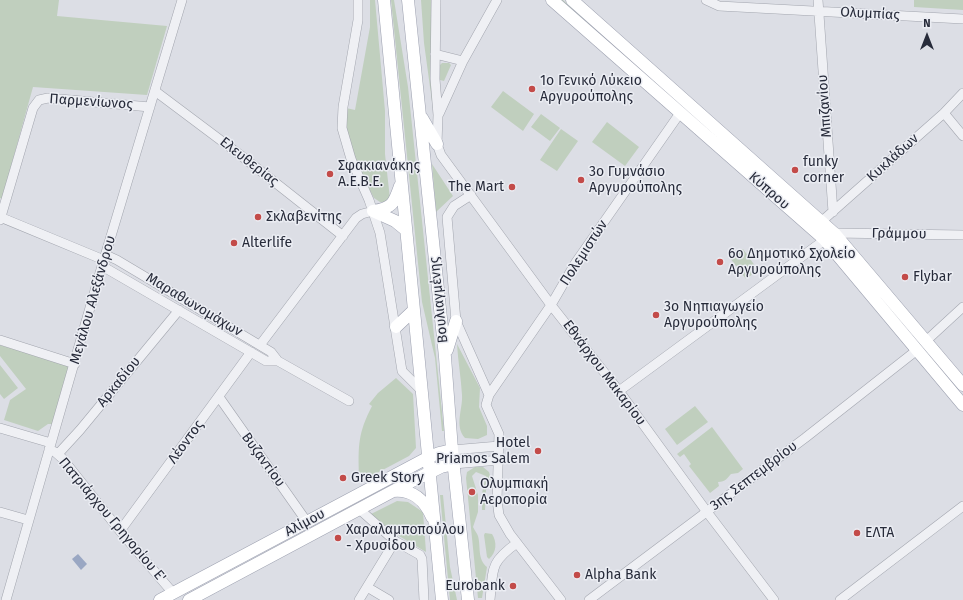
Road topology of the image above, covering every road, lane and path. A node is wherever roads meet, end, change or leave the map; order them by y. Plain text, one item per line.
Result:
1 (182, 0) edge
2 (358, 0) edge
3 (384, 0) edge
4 (408, 0) edge
5 (436, 0) edge
6 (498, 0) edge
7 (552, 0) edge
8 (572, 0) edge
9 (706, 0) edge
10 (818, 0) edge
11 (819, 11) junction
12 (963, 19) edge
13 (435, 54) junction
14 (463, 61) junction
15 (155, 91) junction
16 (963, 93) edge
17 (150, 107) junction
18 (680, 113) junction
19 (944, 113) junction
20 (419, 114) junction
21 (438, 115) junction
22 (963, 136) edge
23 (437, 144) junction
24 (401, 184) junction
25 (471, 195) junction
26 (373, 211) junction
27 (832, 212) junction
28 (0, 218) edge
29 (822, 221) junction
30 (406, 230) junction
31 (834, 233) junction
32 (963, 235) edge
33 (343, 236) junction
34 (824, 240) junction
35 (104, 260) junction
36 (551, 305) junction
37 (963, 307) edge
38 (179, 310) junction
39 (414, 310) junction
40 (456, 321) junction
41 (396, 328) junction
42 (0, 340) edge
43 (926, 341) junction
44 (260, 345) junction
45 (918, 350) junction
46 (251, 352) junction
47 (445, 357) junction
48 (278, 361) junction
49 (75, 364) junction
50 (963, 385) edge
51 (422, 391) junction
52 (619, 391) junction
53 (489, 395) junction
54 (218, 397) junction
55 (349, 401) dead end
56 (963, 405) edge
57 (0, 428) edge
58 (50, 446) junction
59 (499, 446) junction
60 (452, 450) junction
61 (58, 454) junction
62 (429, 457) junction
63 (499, 460) junction
64 (454, 464) junction
65 (430, 472) junction
66 (392, 491) junction
67 (963, 506) edge
68 (359, 509) junction
69 (0, 512) edge
70 (707, 512) junction
71 (28, 520) junction
72 (434, 520) junction
73 (307, 522) junction
74 (120, 531) junction
75 (395, 541) junction
76 (517, 543) junction
77 (367, 587) junction
78 (173, 593) junction
79 (4, 598) edge
80 (160, 600) edge
81 (189, 600) edge
82 (359, 600) edge
83 (389, 600) edge
84 (424, 600) edge
85 (442, 600) edge
86 (468, 600) edge
87 (490, 600) edge
88 (561, 600) edge
89 (589, 600) edge
90 (774, 600) edge
91 (840, 600) edge

1 - 15 street, Μεγάλου Αλεξάνδρου
2 - 26 street
3 - 24 main road, Βουλιαγμένης
4 - 20 main road, Βουλιαγμένης
5 - 13 street
6 - 14 street
7 - 18 main road, Κύπρου
8 - 29 main road, Κύπρου
9 - 11 street, Ολυμπίας
10 - 11 street, Μπιζανίου
11 - 12 street, Ολυμπίας
11 - 27 street, Μπιζανίου
13 - 14 street
13 - 21 street
14 - 21 street
15 - 17 street, Μεγάλου Αλεξάνδρου
15 - 33 street, Ελευθερίας
16 - 19 street, Κυκλάδων
17 - 28 street, Παρμενίωνος
17 - 35 street, Μεγάλου Αλεξάνδρου
18 - 34 main road, Κύπρου
18 - 36 street, Πολεμιστών
19 - 22 street
19 - 27 street, Κυκλάδων
20 - 23 main road
20 - 47 main road, Βουλιαγμένης
21 - 23 street
23 - 25 street, Εθνάρχου Μακαρίου
24 - 26 main road
24 - 30 main road, Βουλιαγμένης
25 - 36 street, Εθνάρχου Μακαρίου
25 - 40 street
26 - 30 main road
26 - 33 street
26 - 41 street
27 - 29 street, Κυκλάδων
28 - 35 street, Μαραθωνομάχων
29 - 31 main road, Κύπρου
30 - 39 main road, Βουλιαγμένης
31 - 32 street, Γράμμου
31 - 34 street
31 - 43 main road, Κύπρου
33 - 44 street
34 - 45 main road, Κύπρου
34 - 52 street
35 - 38 street, Μαραθωνομάχων
35 - 44 street, Μαραθωνομάχων
35 - 49 street, Μεγάλου Αλεξάνδρου
36 - 52 street, Εθνάρχου Μακαρίου
36 - 53 street, Πολεμιστών
37 - 43 street
38 - 46 street, Μαραθωνομάχων
38 - 61 street, Αρκαδίου
39 - 41 main road
39 - 51 main road, Βουλιαγμένης
40 - 47 main road
40 - 53 street
41 - 51 street
42 - 49 street
43 - 50 main road, Κύπρου
44 - 48 street, Μαραθωνομάχων
45 - 56 main road, Κύπρου
45 - 70 street, 3ης Σεπτεμβρίου
46 - 48 street, Μαραθωνομάχων
46 - 54 street, Λέοντος
47 - 60 main road, Βουλιαγμένης
48 - 55 street, Μαραθωνομάχων
49 - 58 street, Μεγάλου Αλεξάνδρου
51 - 62 main road, Βουλιαγμένης
52 - 70 street, Εθνάρχου Μακαρίου
53 - 59 street
54 - 73 street, Βυζαντίου
54 - 74 street, Λέοντος
57 - 58 street, Πατριάρχου Γρηγορίου Ε'
58 - 61 street, Πατριάρχου Γρηγορίου Ε'
58 - 71 street, Μεγάλου Αλεξάνδρου
59 - 60 street
59 - 63 street
60 - 62 main road, Αλίμου
60 - 64 main road, Βουλιαγμένης
61 - 74 street, Πατριάρχου Γρηγορίου Ε'
62 - 65 main road, Βουλιαγμένης
62 - 73 main road, Αλίμου
63 - 64 street
63 - 76 street
64 - 65 main road, Αλίμου
64 - 86 main road, Βουλιαγμένης
65 - 66 main road, Αλίμου
65 - 72 main road, Βουλιαγμένης
66 - 68 main road, Αλίμου
66 - 72 main road
67 - 91 street
68 - 75 street
68 - 81 main road, Αλίμου
69 - 71 street
70 - 89 street, 3ης Σεπτεμβρίου
70 - 90 street, Εθνάρχου Μακαρίου
71 - 79 street, Μεγάλου Αλεξάνδρου
72 - 85 main road, Βουλιαγμένης
73 - 78 main road, Αλίμου
74 - 78 street, Πατριάρχου Γρηγορίου Ε'
75 - 77 street
75 - 84 street
76 - 87 street
76 - 88 street
77 - 82 street
77 - 83 street
78 - 80 main road, Αλίμου

